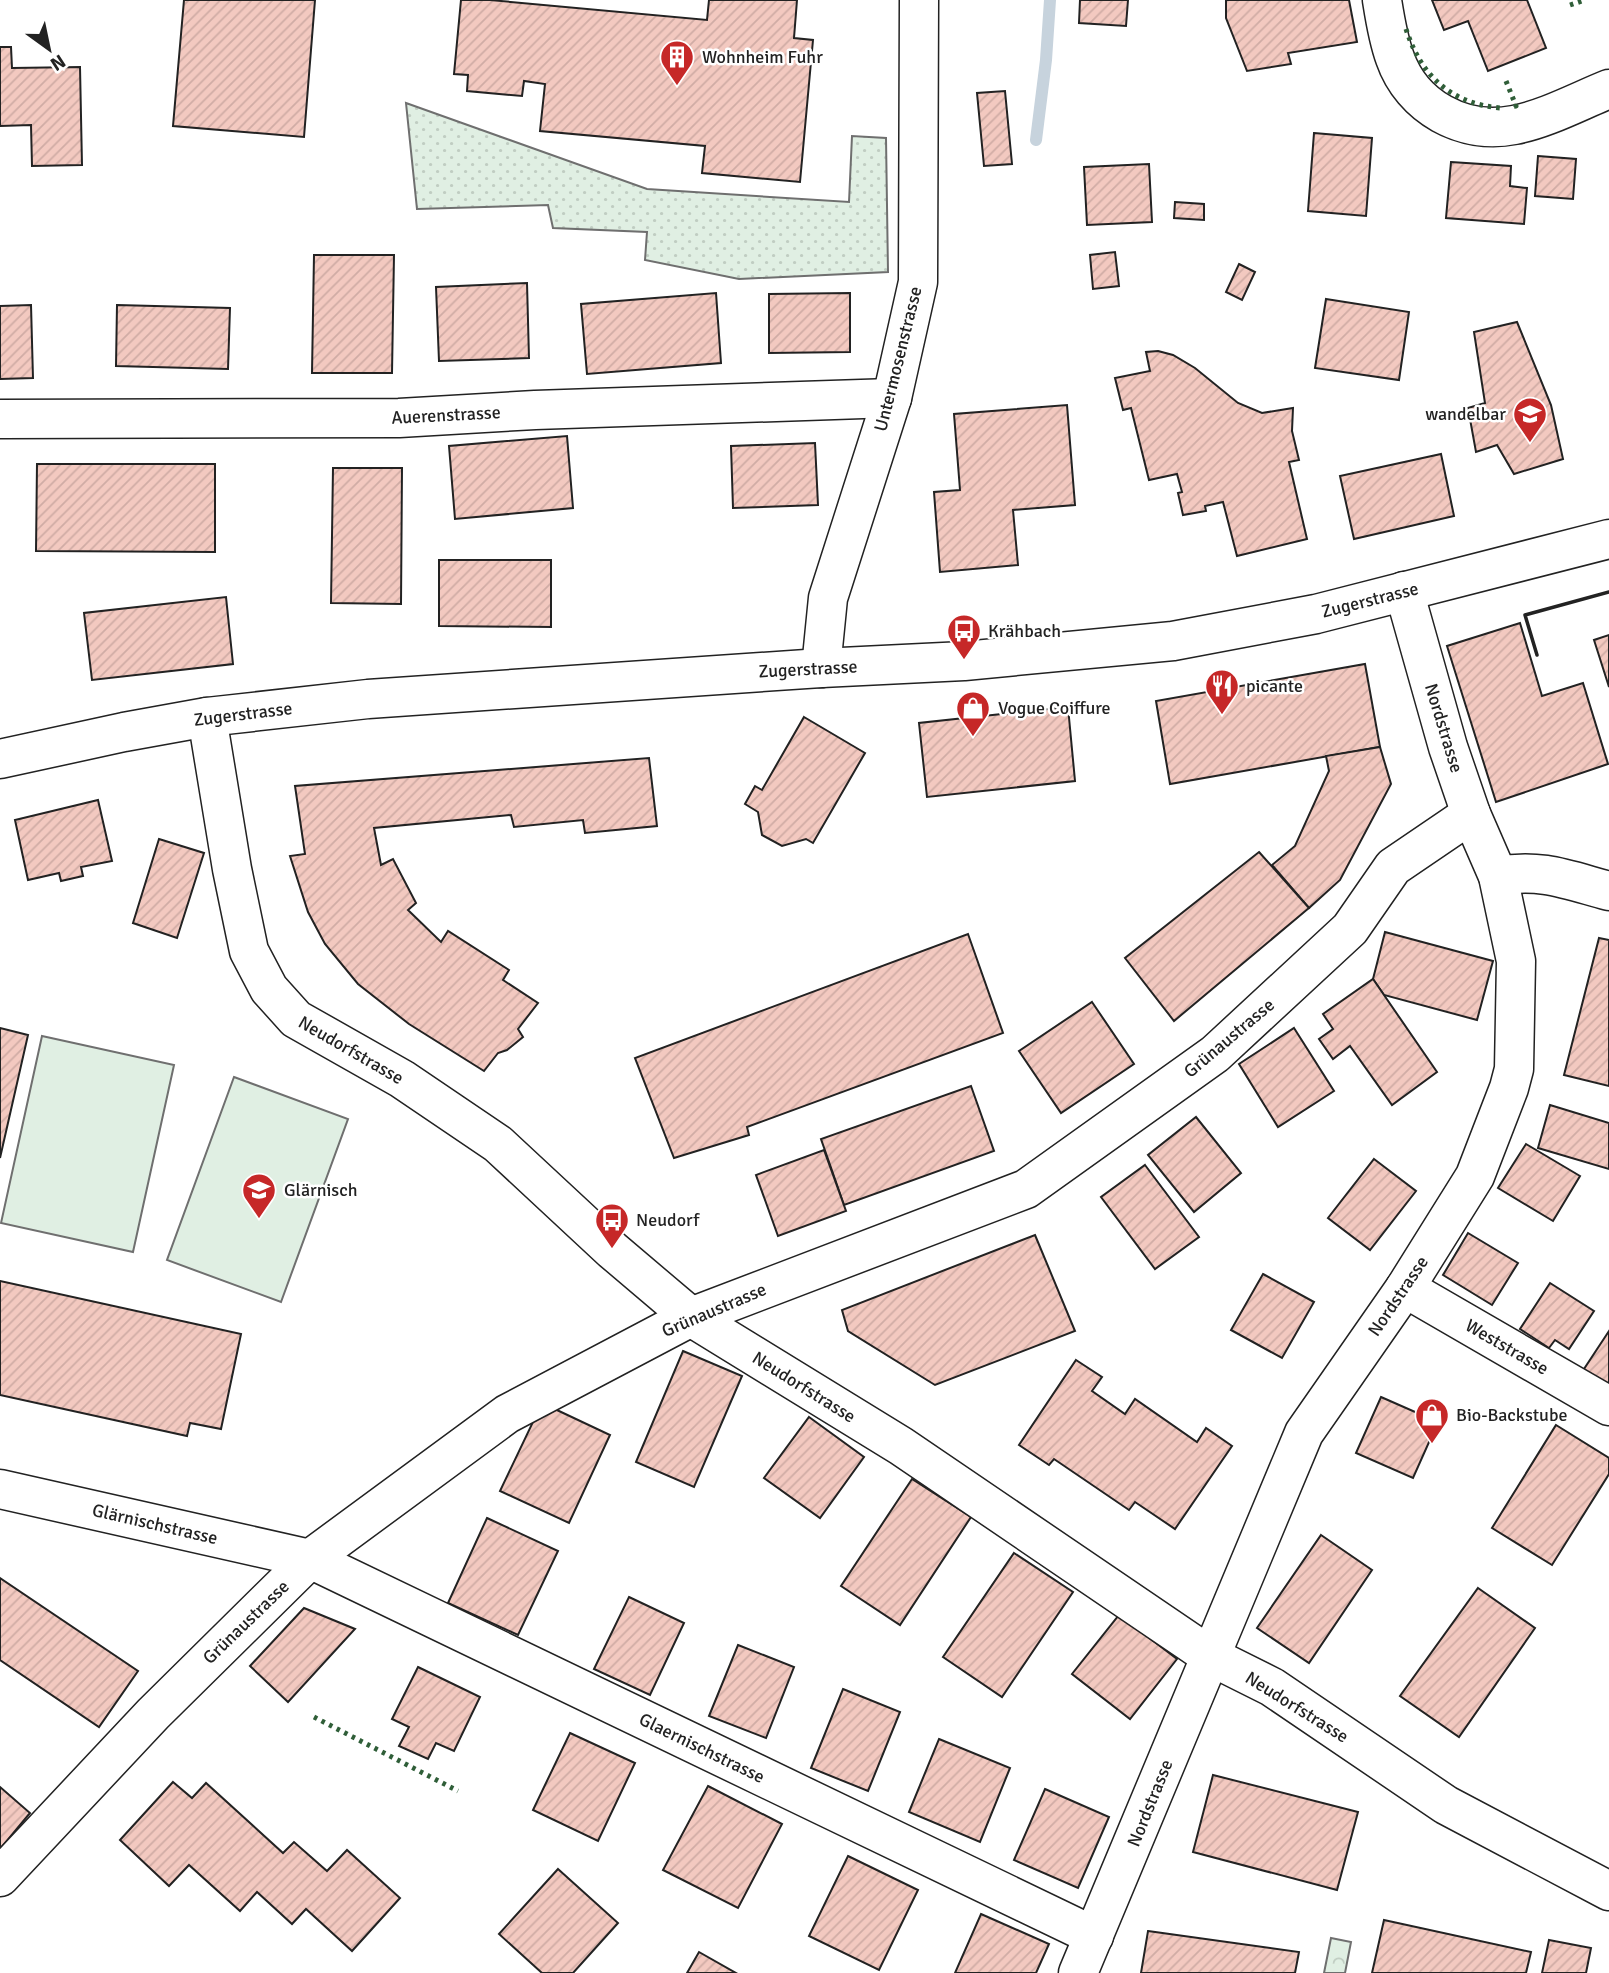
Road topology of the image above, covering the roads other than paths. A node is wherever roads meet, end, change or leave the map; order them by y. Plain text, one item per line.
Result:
1 (919, 0) edge
2 (1382, 0) edge
3 (1609, 89) edge
4 (892, 398) junction
5 (0, 419) edge
6 (1609, 539) edge
7 (1404, 591) junction
8 (821, 668) junction
9 (207, 717) junction
10 (0, 759) edge
11 (1471, 814) junction
12 (1499, 876) junction
13 (1609, 891) edge
14 (1405, 1288) junction
15 (691, 1317) junction
16 (1609, 1406) edge
17 (0, 1489) edge
18 (310, 1559) junction
19 (1210, 1656) junction
20 (0, 1877) edge
21 (1609, 1891) edge
22 (1094, 1936) junction
23 (1078, 1973) edge

1 - 4 street, Untermosenstrasse
2 - 3 street
4 - 5 street, Auerenstrasse
4 - 8 street, Untermosenstrasse
6 - 7 street, Zugerstrasse
7 - 8 street, Zugerstrasse
7 - 11 street, Nordstrasse
8 - 9 street, Zugerstrasse
9 - 10 street, Zugerstrasse
9 - 15 street, Neudorfstrasse
11 - 12 street, Nordstrasse
11 - 15 street, Grünaustrasse
12 - 13 street
12 - 14 street, Nordstrasse
14 - 16 street, Weststrasse
14 - 19 street, Nordstrasse
15 - 18 street, Grünaustrasse
15 - 19 street, Neudorfstrasse
17 - 18 street, Glärnischstrasse
18 - 20 street, Grünaustrasse
18 - 22 street, Glaernischstrasse
19 - 21 street, Neudorfstrasse
19 - 22 street, Nordstrasse
22 - 23 street, Nordstrasse

